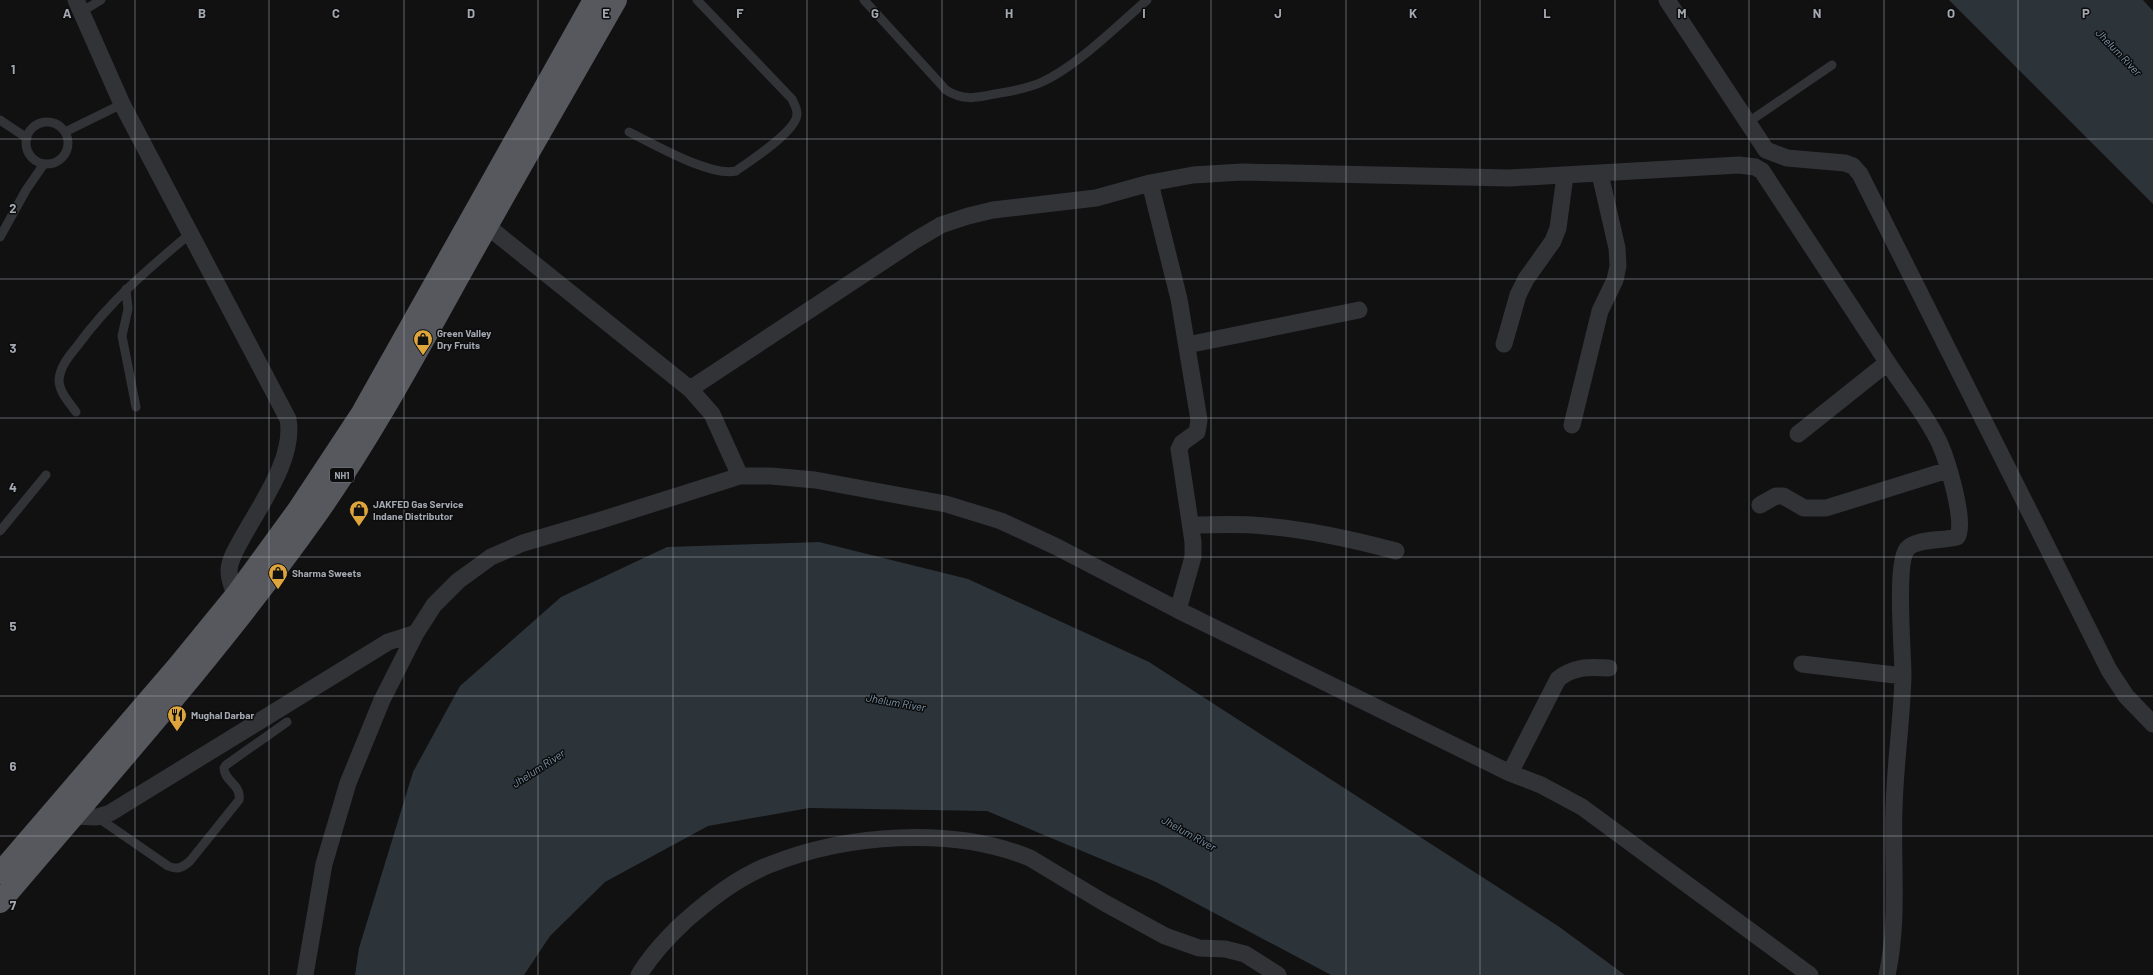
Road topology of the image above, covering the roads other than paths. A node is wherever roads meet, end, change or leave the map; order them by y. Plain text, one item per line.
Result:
1 (101, 0) edge
2 (594, 0) edge
3 (616, 0) edge
4 (697, 0) edge
5 (864, 0) edge
6 (1147, 0) edge
7 (1667, 0) edge
8 (78, 6) edge
9 (1832, 65) dead end
10 (122, 104) junction
11 (0, 120) edge
12 (1747, 123) junction
13 (65, 132) junction
14 (629, 132) dead end
15 (27, 138) junction
16 (44, 164) junction
17 (1600, 174) junction
18 (1565, 176) junction
19 (1150, 182) junction
20 (487, 226) junction
21 (191, 233) junction
22 (0, 237) edge
23 (126, 289) junction
24 (1358, 310) dead end
25 (1504, 344) dead end
26 (1187, 345) junction
27 (1887, 363) junction
28 (690, 390) junction
29 (136, 407) dead end
30 (76, 412) dead end
31 (1572, 425) dead end
32 (1798, 434) dead end
33 (1948, 470) junction
34 (46, 475) dead end
35 (740, 476) junction
36 (1760, 505) dead end
37 (1191, 525) junction
38 (0, 531) edge
39 (1396, 550) dead end
40 (240, 603) junction
41 (1178, 610) junction
42 (416, 633) junction
43 (1802, 664) dead end
44 (1609, 668) dead end
45 (1903, 676) junction
46 (287, 722) dead end
47 (2153, 724) edge
48 (1510, 773) junction
49 (73, 816) junction
50 (97, 817) junction
51 (0, 873) edge
52 (0, 902) edge
53 (305, 975) edge
54 (639, 975) edge
55 (1278, 975) edge
56 (1810, 975) edge
57 (1887, 975) edge

1 - 8 lane
2 - 40 highway, NH1
3 - 20 highway, NH1
4 - 14 lane
5 - 6 lane
7 - 12 street
8 - 10 street
9 - 12 lane
10 - 13 lane
10 - 21 street
11 - 15 lane
12 - 47 street
13 - 15 lane
13 - 16 lane
15 - 16 lane
16 - 22 lane
17 - 18 street
17 - 27 street
17 - 31 street
18 - 19 street
18 - 25 street
19 - 26 street
19 - 28 street
20 - 28 street
20 - 40 highway, NH1
21 - 23 lane
21 - 40 street
23 - 29 lane
23 - 30 lane
24 - 26 street
26 - 37 street
27 - 32 street
27 - 33 street
28 - 35 street
33 - 36 street
33 - 45 street
34 - 38 lane
35 - 41 street
35 - 42 street
37 - 39 street
37 - 41 street
40 - 49 highway, NH1
40 - 51 highway, NH1
41 - 48 street
42 - 50 street
42 - 53 street
43 - 45 street
44 - 48 street
45 - 57 street
46 - 50 lane
48 - 56 street
49 - 50 street
49 - 52 highway, NH1
54 - 55 street

